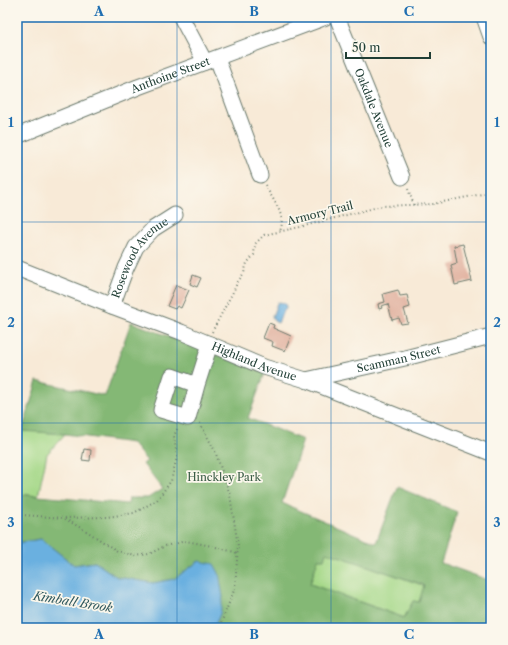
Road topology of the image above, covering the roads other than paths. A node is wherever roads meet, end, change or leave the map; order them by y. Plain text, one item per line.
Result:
1 (182, 17) edge
2 (325, 17) edge
3 (336, 17) edge
4 (484, 17) edge
5 (491, 37) edge
6 (211, 60) junction
7 (17, 136) edge
8 (260, 175) road end
9 (402, 177) road end
10 (175, 215) dead end
11 (17, 268) edge
12 (112, 306) junction
13 (491, 336) edge
14 (210, 338) junction
15 (306, 380) junction
16 (197, 385) junction
17 (491, 453) edge

1 - 6 street
2 - 6 street, Anthoine Street
3 - 9 street, Oakdale Avenue
4 - 5 street
6 - 7 street, Anthoine Street
6 - 8 street
10 - 12 street, Rosewood Avenue
11 - 12 street, Highland Avenue
12 - 14 street, Highland Avenue
13 - 15 street, Scamman Street
14 - 15 street, Highland Avenue
14 - 16 street
15 - 17 street, Highland Avenue
16 - 16 street

